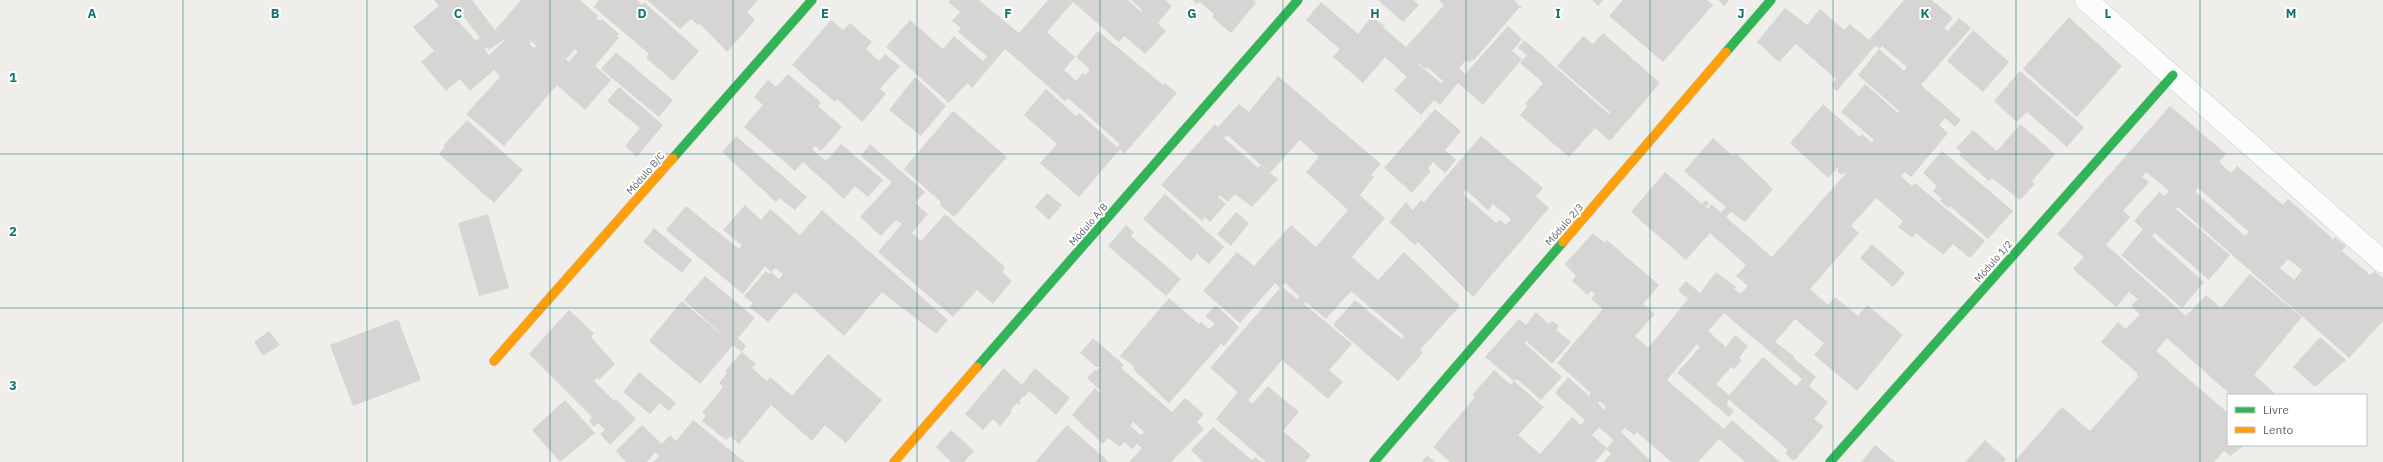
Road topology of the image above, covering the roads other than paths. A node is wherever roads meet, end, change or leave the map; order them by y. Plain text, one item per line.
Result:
1 (812, 0) edge
2 (1298, 0) edge
3 (1771, 0) edge
4 (2086, 0) edge
5 (2172, 74) junction
6 (2383, 262) edge
7 (494, 361) dead end
8 (894, 462) edge
9 (1374, 462) edge
10 (1830, 462) edge

1 - 7 street, Módulo B/C
2 - 8 street, Módulo A/B
3 - 9 street, Módulo 2/3
4 - 5 street
5 - 6 street
5 - 10 street, Módulo 1/2

